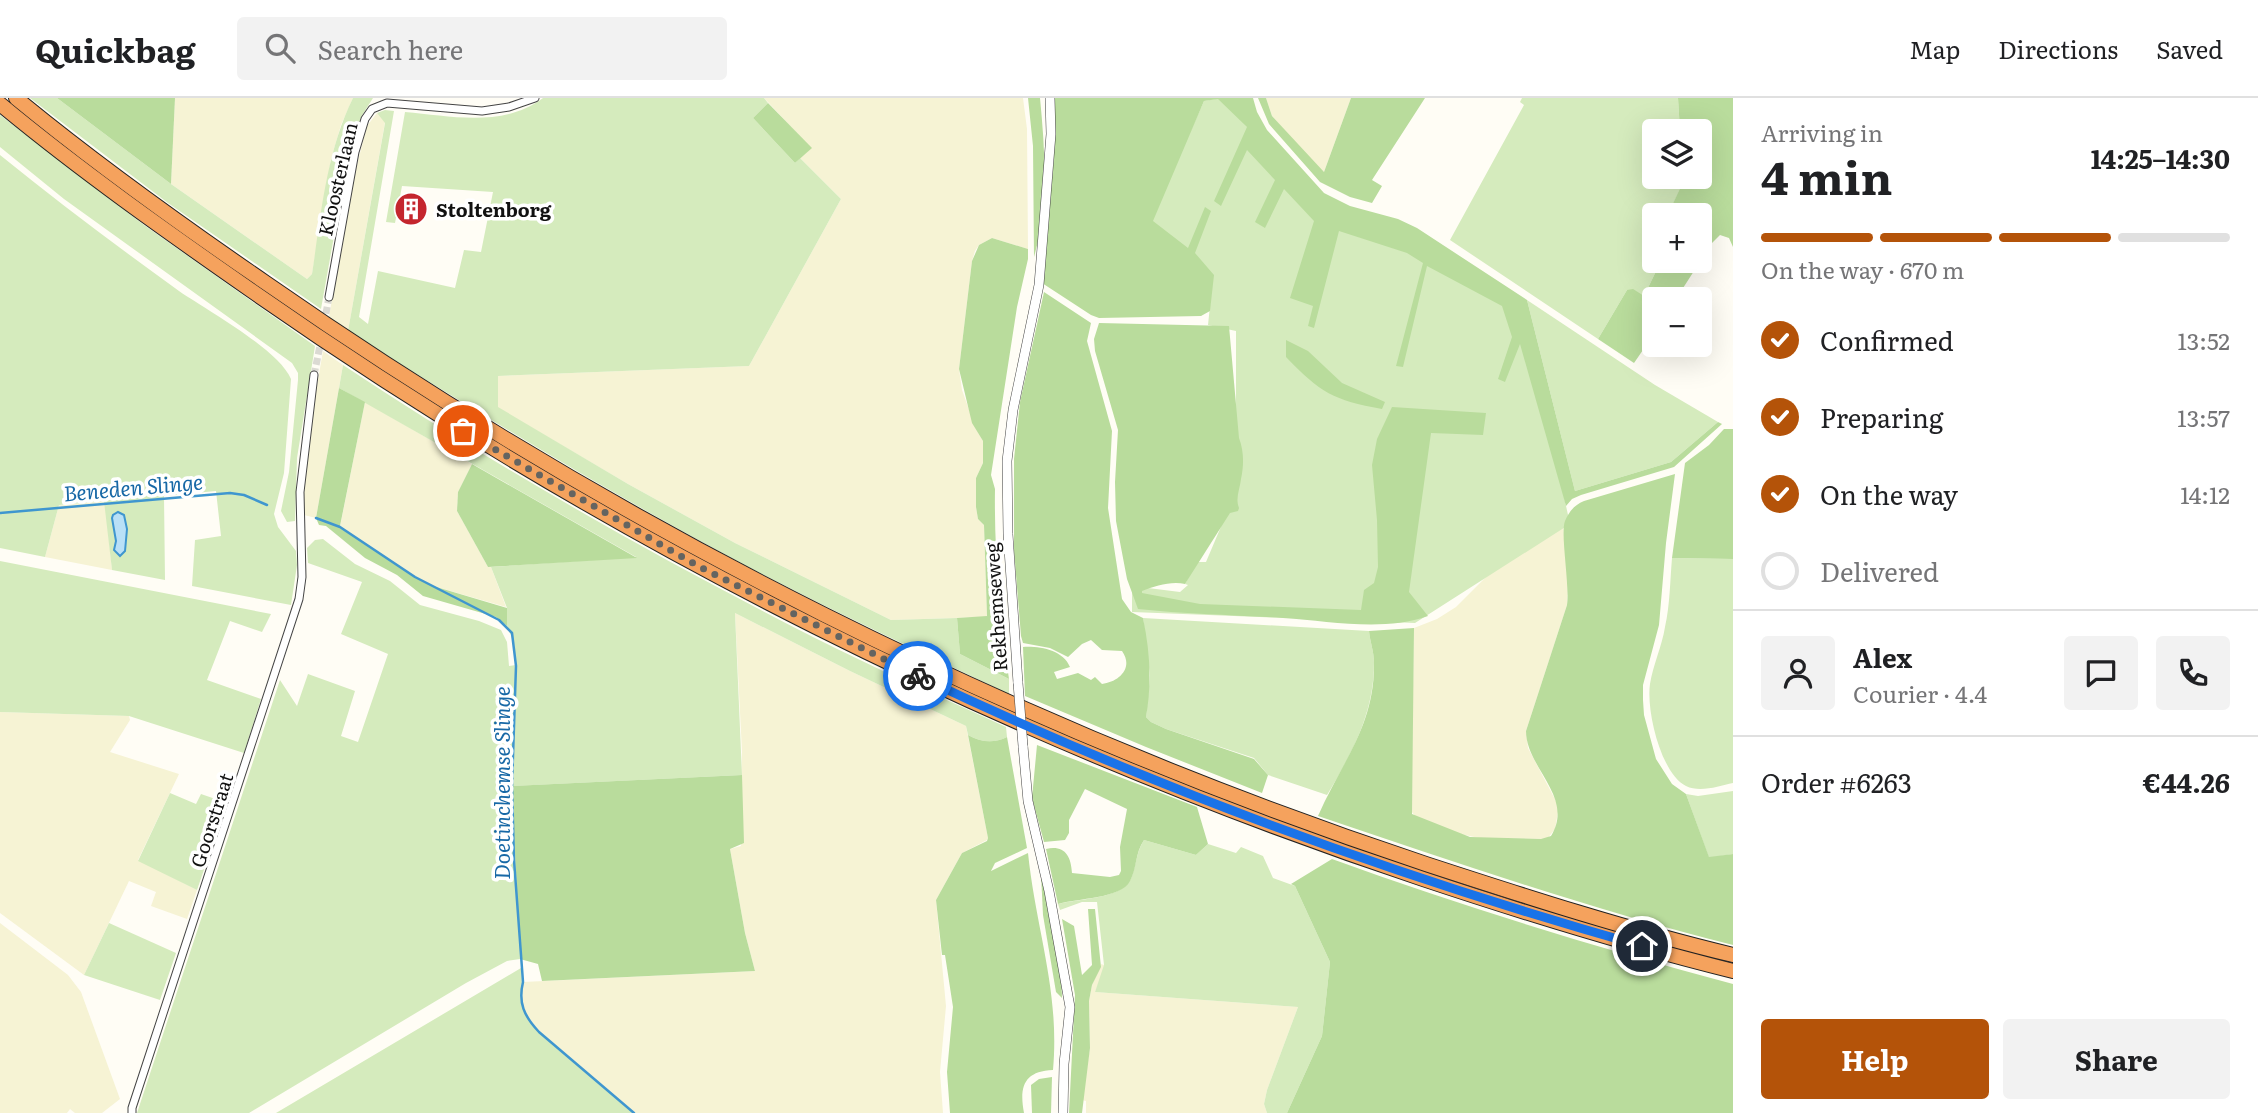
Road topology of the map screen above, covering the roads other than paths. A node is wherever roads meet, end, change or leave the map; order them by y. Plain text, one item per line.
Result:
1 (16, 98) edge
2 (535, 98) edge
3 (1050, 98) edge
4 (0, 104) edge
5 (329, 297) tunnel mouth
6 (314, 375) tunnel mouth
7 (1733, 955) edge
8 (1733, 971) edge
9 (132, 1113) edge
10 (1063, 1113) edge

1 - 7 highway
2 - 5 street, Kloosterlaan
3 - 10 street, Rekhemseweg, bridge
4 - 8 highway
6 - 9 street, Goorstraat

